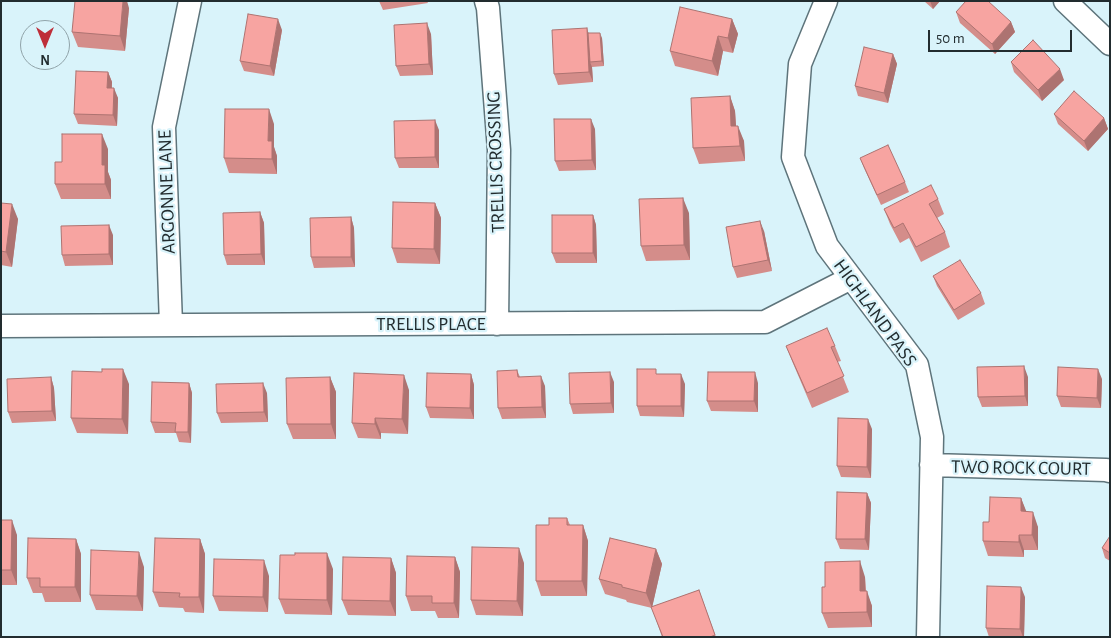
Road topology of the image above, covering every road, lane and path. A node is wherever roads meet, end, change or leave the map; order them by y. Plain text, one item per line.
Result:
1 (190, 1) edge
2 (486, 1) edge
3 (826, 1) edge
4 (1065, 1) edge
5 (1110, 44) edge
6 (851, 278) junction
7 (498, 324) junction
8 (171, 325) junction
9 (1, 326) edge
10 (931, 465) junction
11 (1110, 471) edge
12 (928, 637) edge

1 - 8 street, ARGONNE LANE
2 - 7 street, TRELLIS CROSSING
3 - 6 street, HIGHLAND PASS
4 - 5 street
6 - 7 street, TRELLIS PLACE
6 - 10 street, HIGHLAND PASS
7 - 8 street, TRELLIS PLACE
8 - 9 street, TRELLIS PLACE
10 - 11 street, TWO ROCK COURT
10 - 12 street, HIGHLAND PASS

